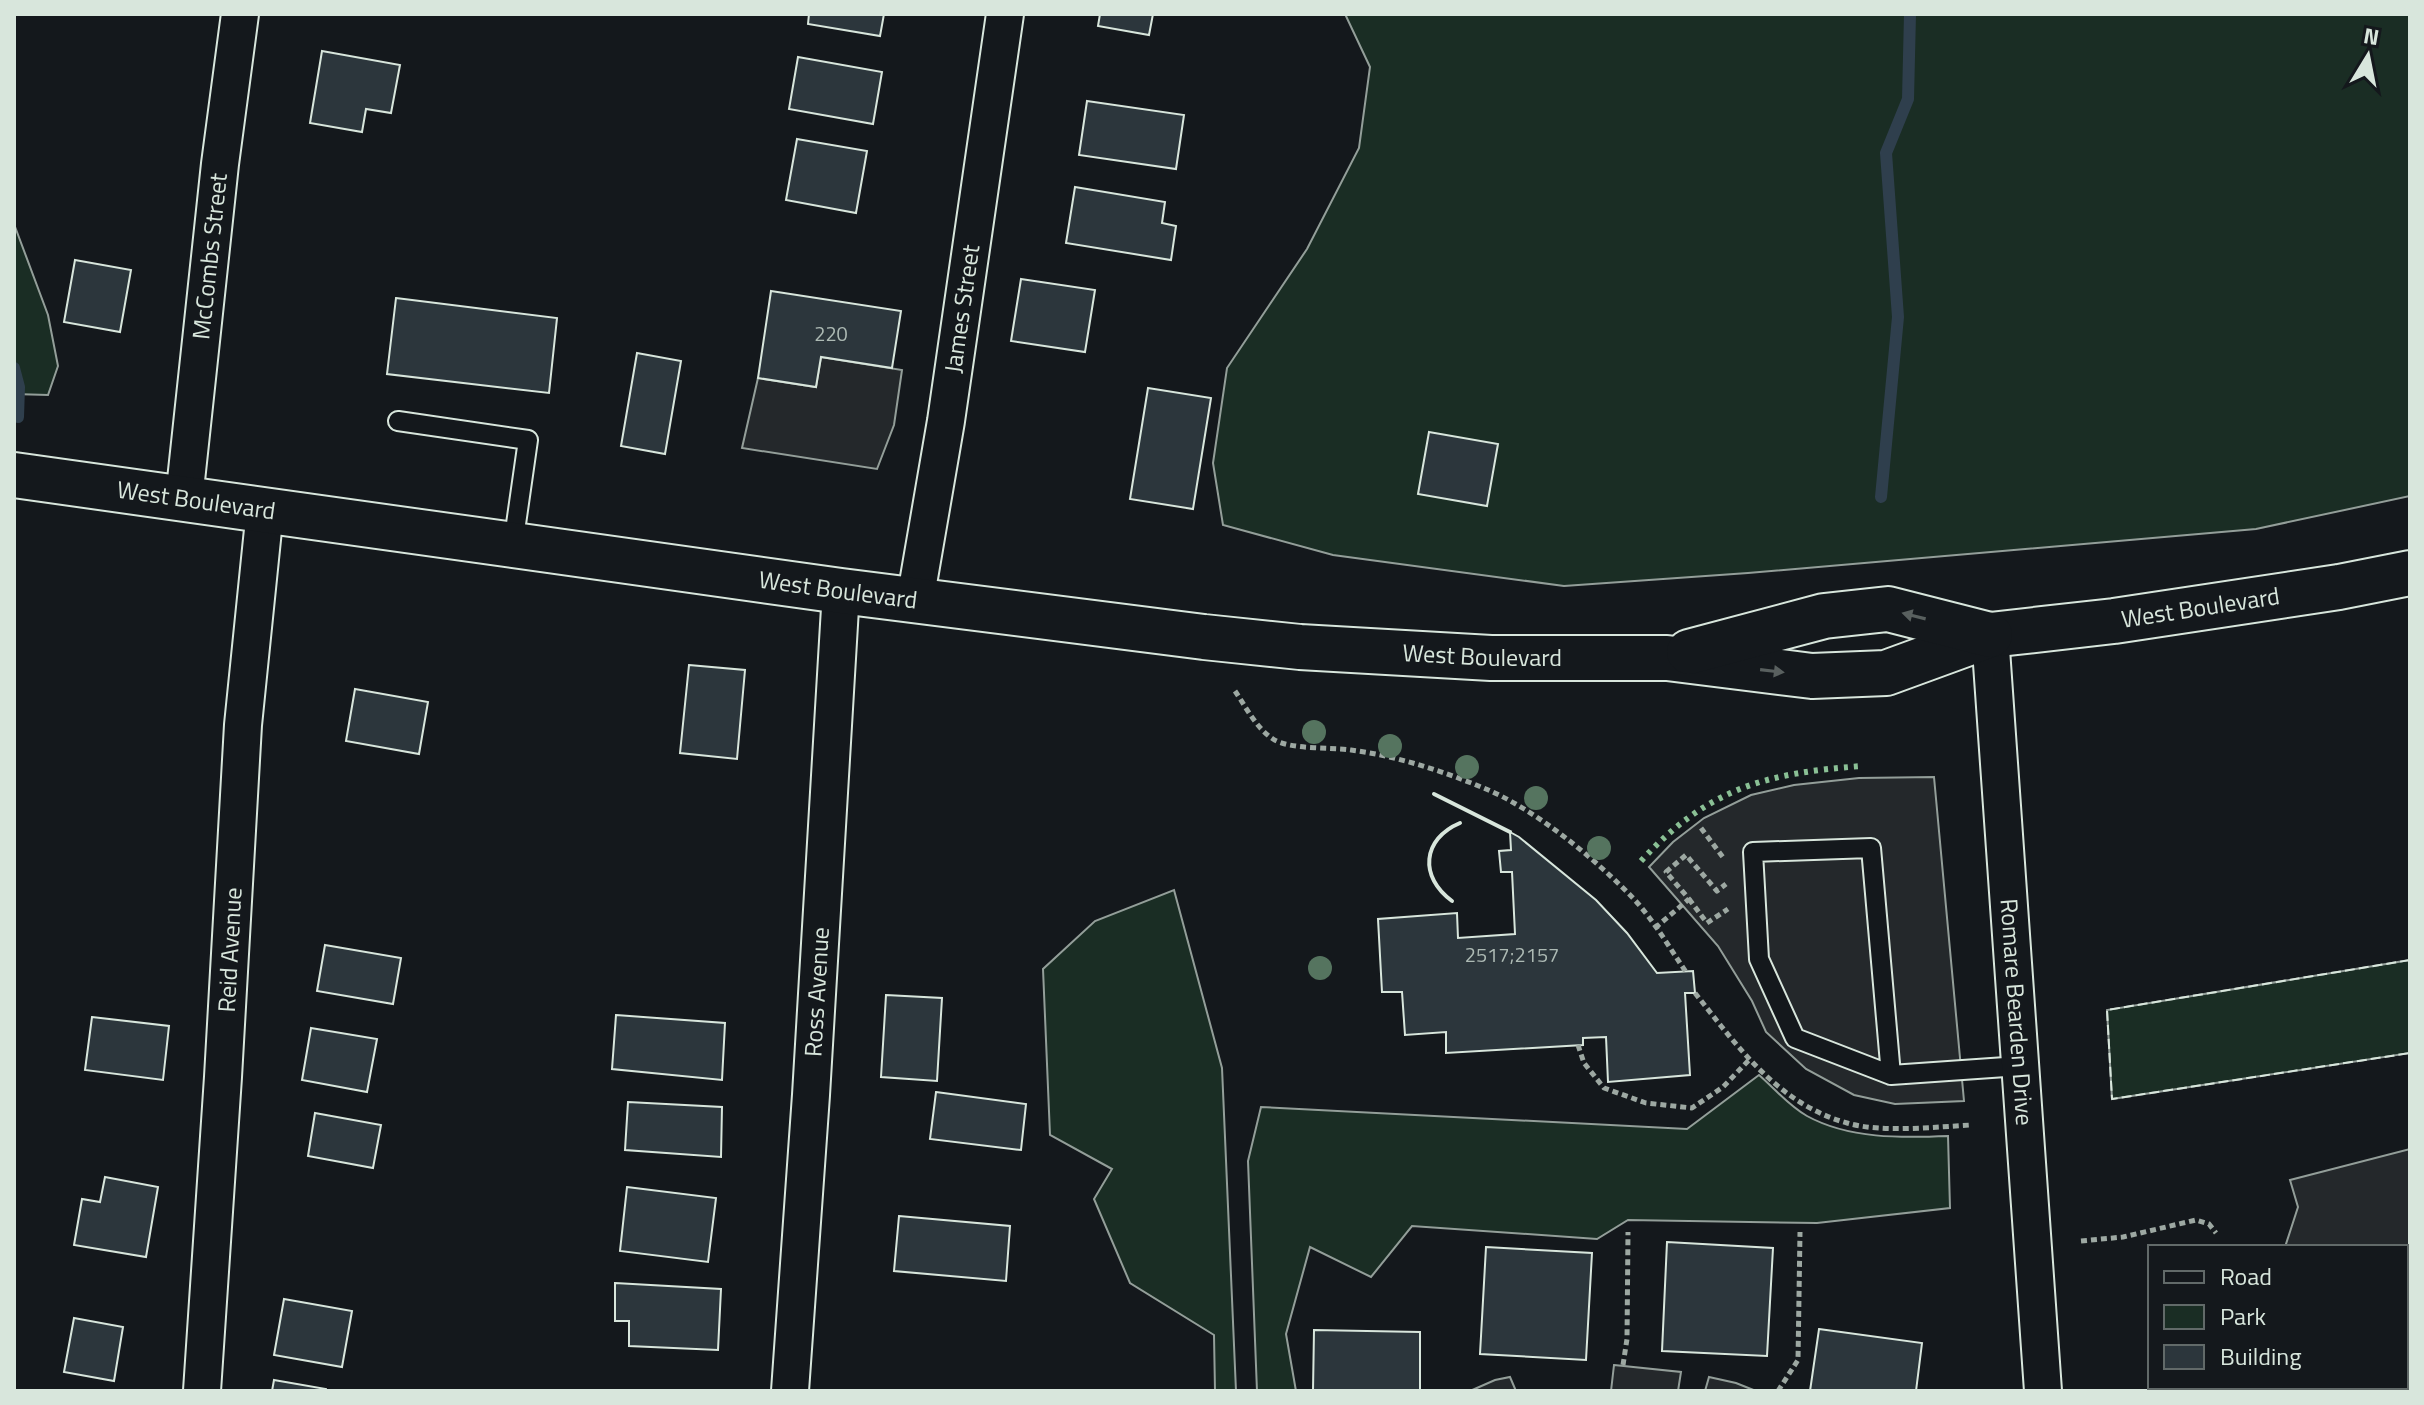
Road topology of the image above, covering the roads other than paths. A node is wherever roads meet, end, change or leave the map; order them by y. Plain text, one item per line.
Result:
1 (240, 14) edge
2 (1005, 14) edge
3 (398, 421) dead end
4 (14, 475) edge
5 (184, 499) junction
6 (265, 510) junction
7 (513, 545) junction
8 (2410, 573) edge
9 (841, 591) junction
10 (915, 601) junction
11 (1990, 635) junction
12 (1667, 658) junction
13 (2020, 1066) junction
14 (1891, 1075) junction
15 (202, 1391) edge
16 (790, 1391) edge
17 (2043, 1391) edge

1 - 5 street, McCombs Street
2 - 10 street, James Street
3 - 7 lane
4 - 5 main road, West Boulevard
5 - 6 main road, West Boulevard
6 - 7 main road, West Boulevard
6 - 15 street, Reid Avenue
7 - 9 main road, West Boulevard
8 - 11 main road, West Boulevard
9 - 10 main road, West Boulevard
9 - 16 street, Ross Avenue
10 - 12 main road, West Boulevard
12 -> 11 main road, West Boulevard
11 -> 12 main road, West Boulevard
11 - 13 street, Romare Bearden Drive
13 - 14 lane
13 - 17 street, Romare Bearden Drive
14 - 14 lane

